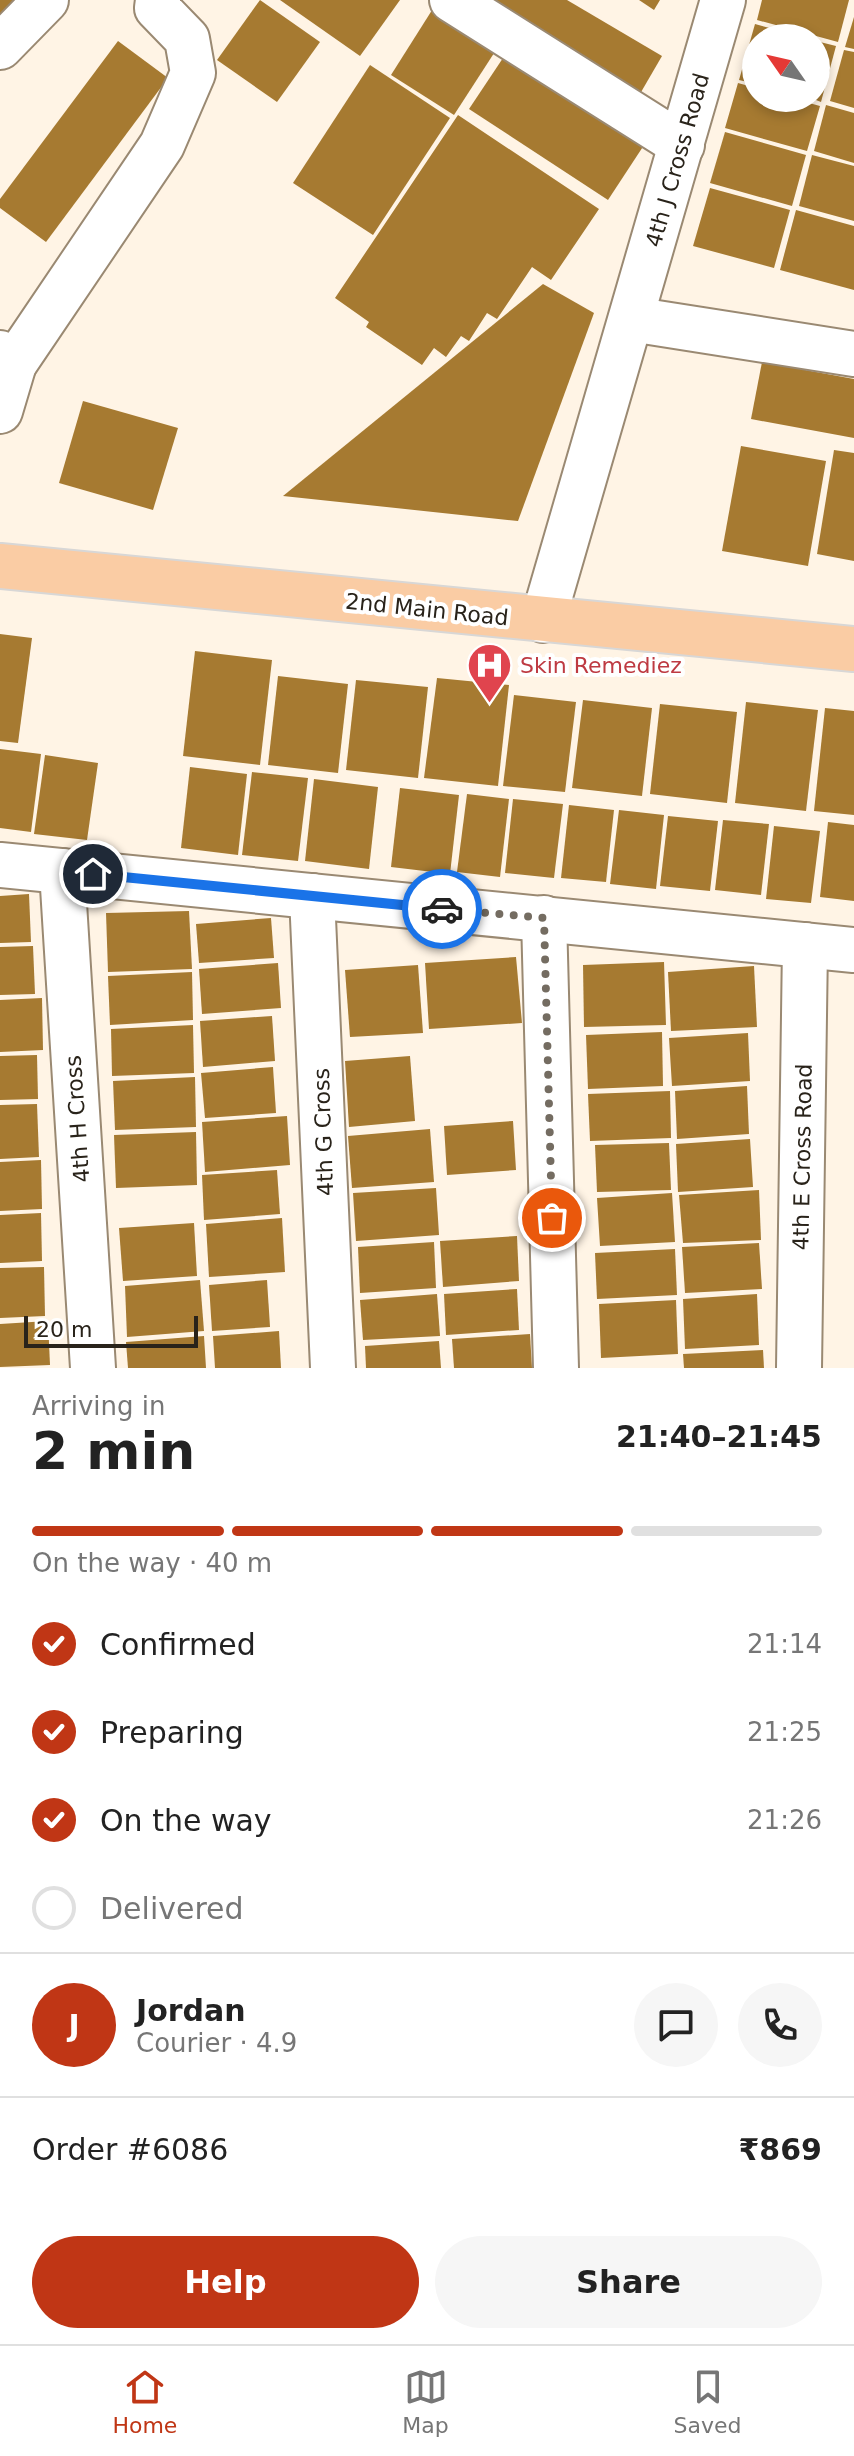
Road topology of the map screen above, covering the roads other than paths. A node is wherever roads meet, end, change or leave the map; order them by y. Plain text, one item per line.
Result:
1 (46, 0) edge
2 (158, 0) edge
3 (452, 0) edge
4 (723, 0) edge
5 (0, 47) edge
6 (682, 145) junction
7 (631, 319) junction
8 (854, 354) edge
9 (7, 359) edge
10 (0, 411) edge
11 (0, 566) edge
12 (543, 620) junction
13 (854, 649) edge
14 (0, 865) edge
15 (62, 871) junction
16 (312, 896) junction
17 (544, 918) junction
18 (805, 945) junction
19 (854, 950) edge
20 (93, 1368) edge
21 (333, 1368) edge
22 (556, 1368) edge
23 (799, 1368) edge

1 - 5 street
2 - 9 street
3 - 6 street
4 - 6 street, 4th J Cross Road
6 - 7 street, 4th J Cross Road
7 - 8 street
7 - 12 street, 4th J Cross Road
9 - 10 street
11 - 12 main road, 2nd Main Road
12 - 13 main road, 2nd Main Road
14 - 15 street
15 - 16 street
15 - 20 street, 4th H Cross
16 - 17 street
16 - 21 street, 4th G Cross
17 - 18 street
17 - 22 street
18 - 19 street
18 - 23 street, 4th E Cross Road

